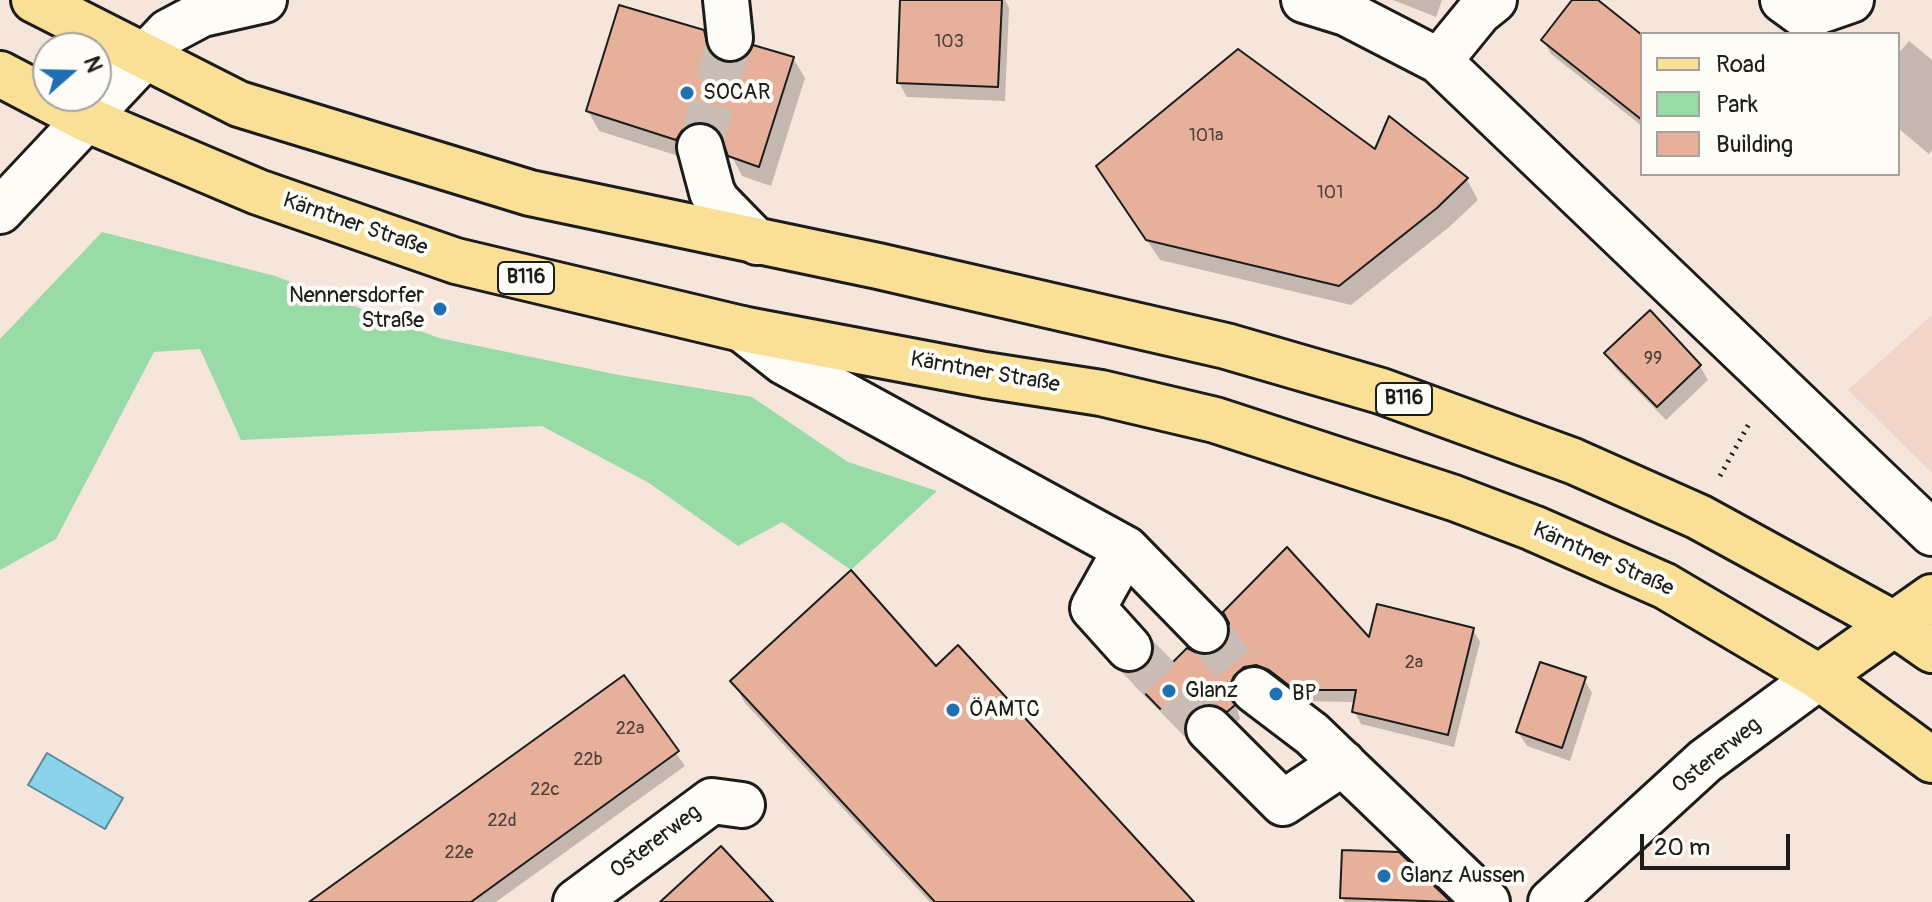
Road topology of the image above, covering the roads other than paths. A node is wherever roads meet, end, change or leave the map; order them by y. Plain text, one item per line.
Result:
1 (34, 0) edge
2 (264, 0) edge
3 (1304, 0) edge
4 (1494, 0) edge
5 (1783, 0) edge
6 (1851, 0) edge
7 (143, 56) junction
8 (1439, 61) junction
9 (0, 74) edge
10 (86, 119) junction
11 (700, 147) tunnel mouth
12 (0, 211) edge
13 (757, 242) junction
14 (742, 329) junction
15 (1932, 533) edge
16 (1126, 549) junction
17 (1932, 597) edge
18 (1896, 625) junction
19 (1205, 630) tunnel mouth
20 (1129, 648) tunnel mouth
21 (1932, 650) edge
22 (1819, 677) junction
23 (1254, 690) tunnel mouth
24 (1209, 729) tunnel mouth
25 (1932, 760) edge
26 (1343, 763) junction
27 (742, 805) dead end
28 (576, 902) edge
29 (1487, 902) edge
30 (1551, 902) edge

1 - 7 main road, B116
2 - 7 street
3 - 8 street
4 - 8 street
5 - 6 street
7 - 10 street
7 - 13 main road, B116
8 - 15 street
9 - 10 main road, Kärntner Straße / B116
10 - 12 street
10 - 14 main road, Kärntner Straße / B116
11 - 13 street
13 - 18 main road, B116
14 - 16 street
14 - 22 main road, Kärntner Straße / B116
16 - 19 street
16 - 20 street
17 - 18 main road, Ostererweg
18 - 21 main road, B116
18 - 22 main road, Ostererweg
22 - 25 main road, Kärntner Straße / B116
22 - 30 street, Ostererweg
23 - 26 street
24 - 26 street
26 - 29 street
27 - 28 street, Ostererweg

